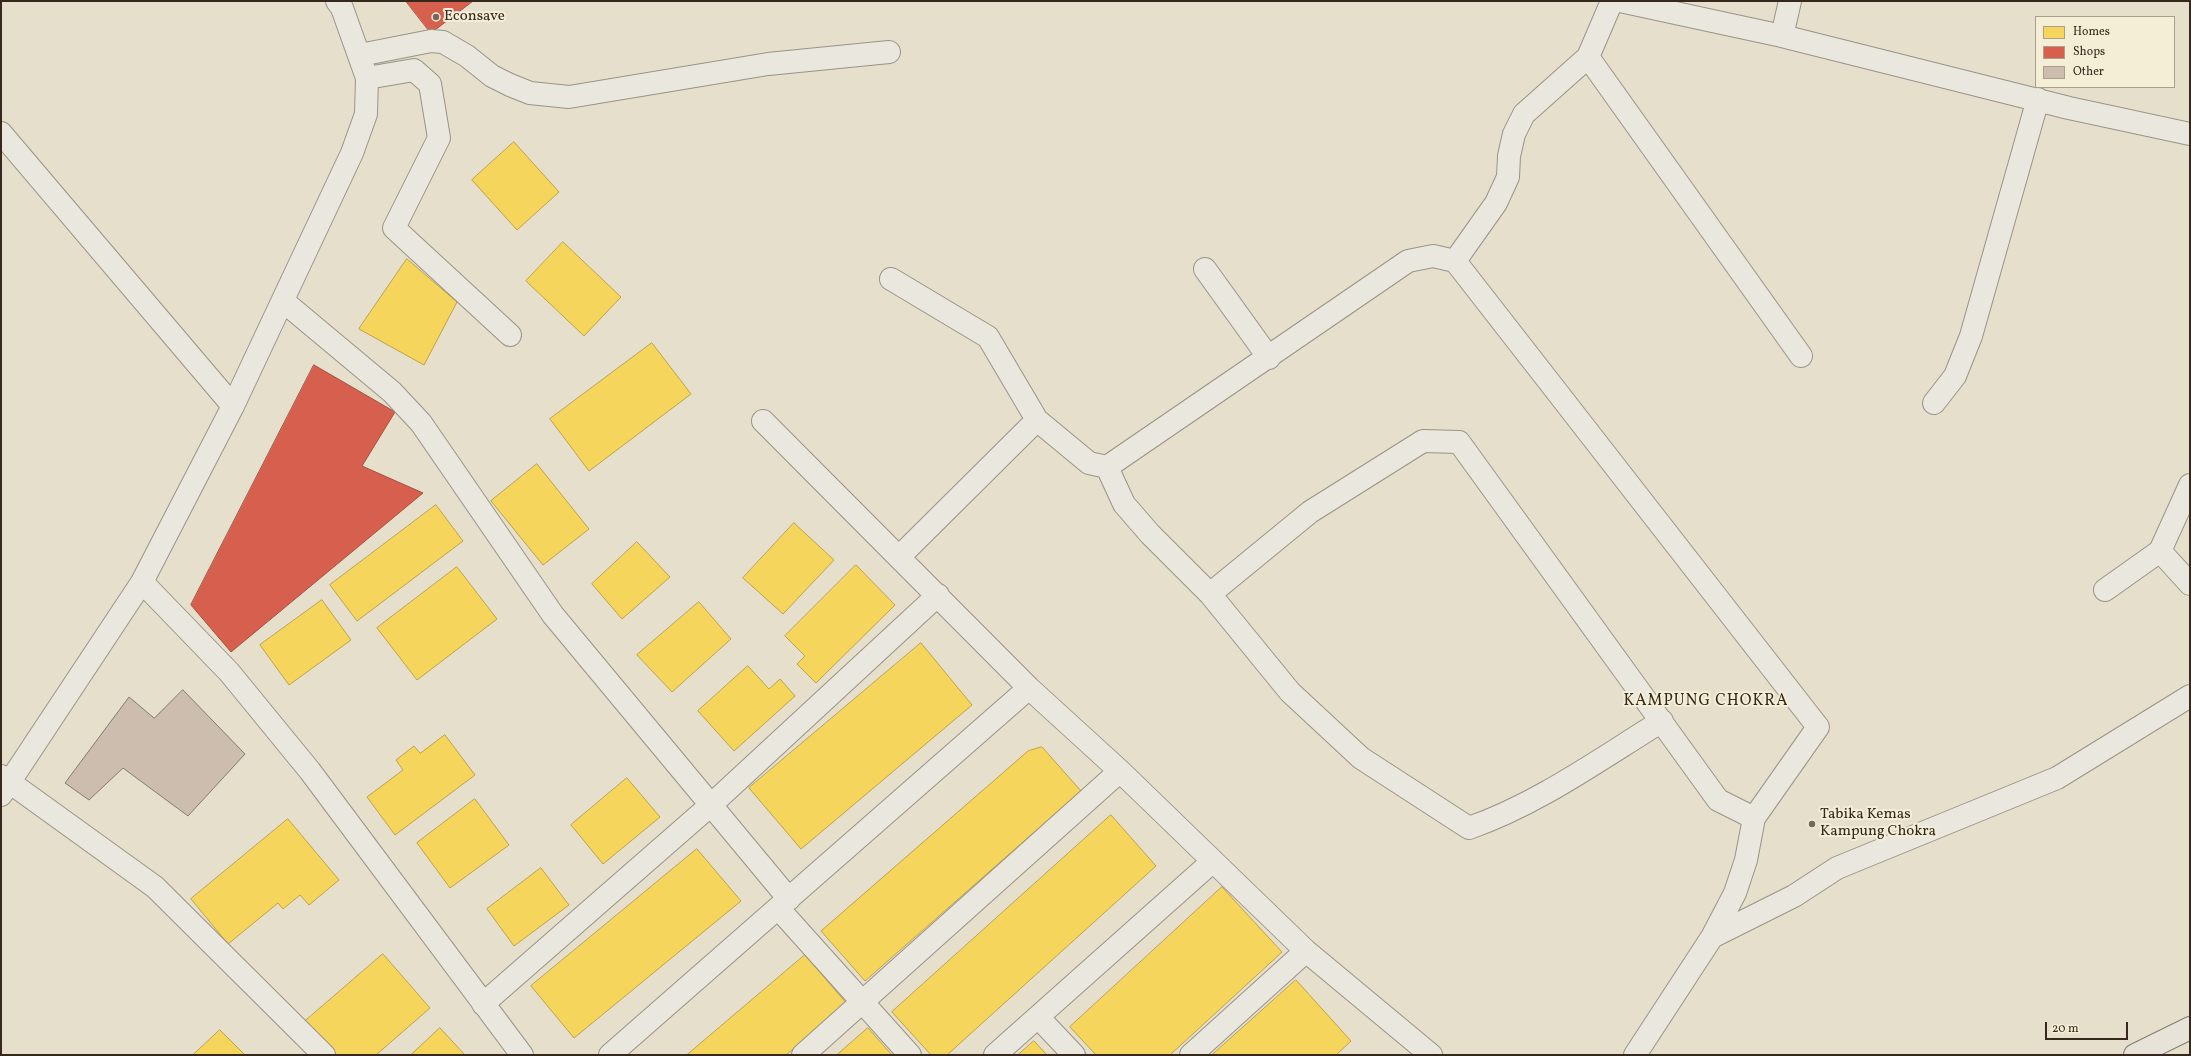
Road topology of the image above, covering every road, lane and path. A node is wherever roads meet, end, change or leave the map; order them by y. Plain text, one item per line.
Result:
1 (337, 1) edge
2 (1612, 1) edge
3 (1620, 1) edge
4 (1790, 1) edge
5 (1782, 36) junction
6 (889, 52) dead end
7 (360, 55) junction
8 (1588, 57) junction
9 (367, 78) junction
10 (2038, 99) junction
11 (1, 133) edge
12 (2190, 134) edge
13 (1455, 261) junction
14 (1205, 269) dead end
15 (891, 279) dead end
16 (283, 301) junction
17 (510, 335) dead end
18 (1801, 356) dead end
19 (1269, 358) junction
20 (1934, 403) dead end
21 (233, 406) junction
22 (1037, 420) junction
23 (763, 421) dead end
24 (1107, 467) junction
25 (2190, 485) edge
26 (2160, 551) junction
27 (899, 557) junction
28 (142, 582) junction
29 (2190, 584) edge
30 (2105, 590) dead end
31 (1210, 594) junction
32 (938, 595) junction
33 (1029, 688) junction
34 (2190, 696) edge
35 (1662, 721) junction
36 (1120, 771) junction
37 (4, 785) edge
38 (712, 804) junction
39 (1754, 818) junction
40 (1213, 861) junction
41 (784, 904) junction
42 (1712, 937) junction
43 (1306, 951) junction
44 (862, 1002) junction
45 (483, 1004) junction
46 (1038, 1017) junction
47 (2190, 1028) edge
48 (1419, 1051) edge
49 (324, 1055) edge
50 (522, 1055) edge
51 (610, 1055) edge
52 (803, 1055) edge
53 (910, 1055) edge
54 (995, 1055) edge
55 (1074, 1055) edge
56 (1191, 1055) edge
57 (1636, 1055) edge
58 (2135, 1055) edge

1 - 7 street
2 - 8 street
3 - 5 street
4 - 5 street
5 - 10 street
6 - 7 street
7 - 9 street
8 - 13 street
8 - 18 street
9 - 16 street
9 - 17 street
10 - 12 street
10 - 20 street
11 - 21 street
13 - 19 street
13 - 39 street
14 - 19 street
15 - 22 street
16 - 21 street
16 - 38 street
19 - 24 street
21 - 28 street
22 - 24 street
22 - 27 street
23 - 27 street
24 - 31 street
25 - 26 street
26 - 29 street
26 - 30 street
27 - 32 street
28 - 37 street
28 - 45 street
31 - 35 street
31 - 35 street
32 - 33 street
32 - 38 street
33 - 36 street
33 - 41 street
34 - 42 street
35 - 39 street
36 - 40 street
36 - 44 street
37 - 49 street
38 - 41 street
38 - 45 street
39 - 42 street
40 - 43 street
40 - 46 street
41 - 44 street
41 - 51 street
42 - 57 street
43 - 48 street
43 - 56 street
44 - 52 street
44 - 53 street
45 - 50 street
46 - 54 street
46 - 55 street
47 - 58 main road

